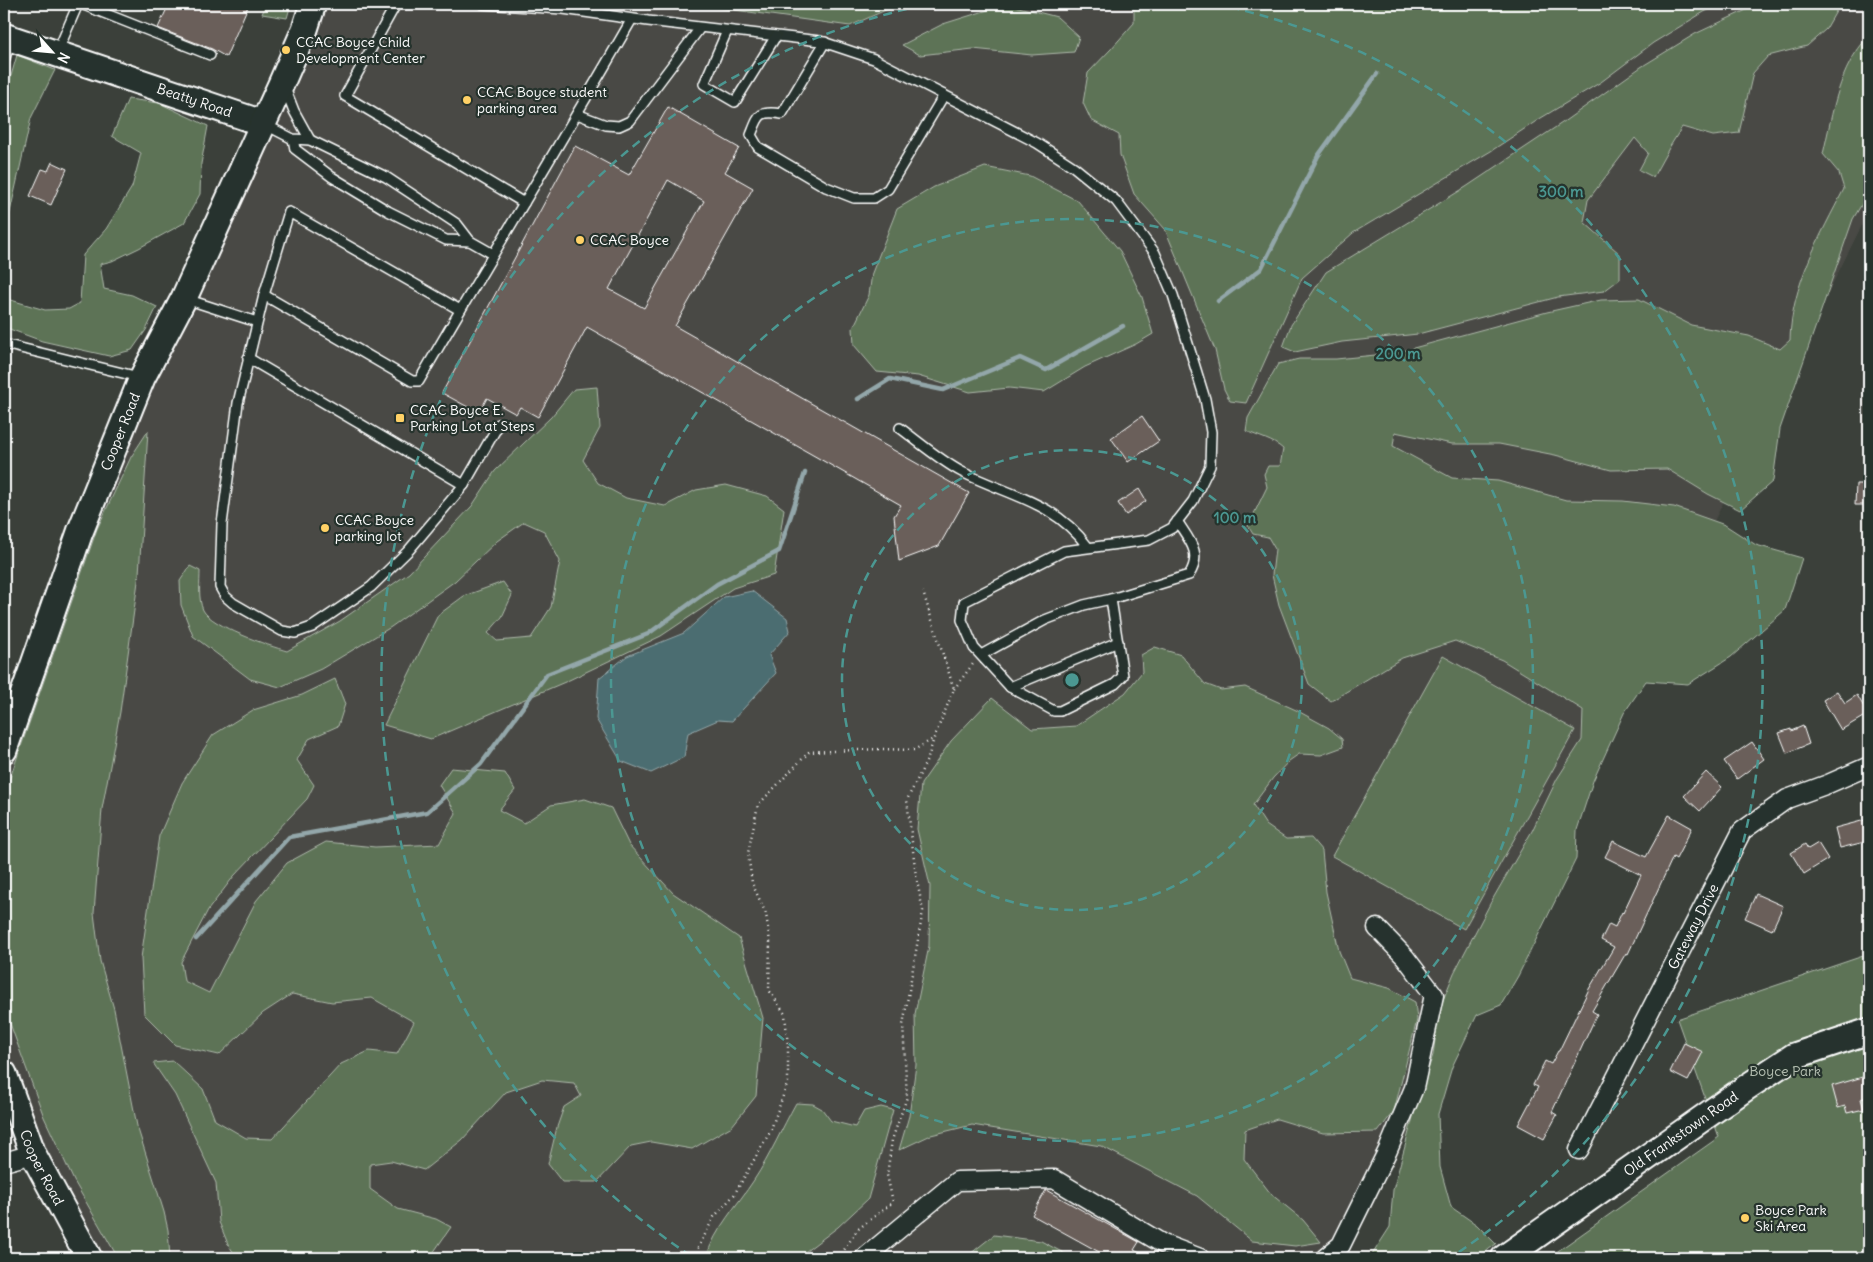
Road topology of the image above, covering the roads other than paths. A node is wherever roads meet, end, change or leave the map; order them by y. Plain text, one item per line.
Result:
1 (79, 4) edge
2 (313, 4) edge
3 (396, 4) edge
4 (484, 4) edge
5 (632, 19) junction
6 (700, 28) junction
7 (728, 31) junction
8 (776, 36) junction
9 (7, 37) edge
10 (825, 42) junction
11 (57, 54) junction
12 (210, 55) dead end
13 (4, 62) edge
14 (282, 82) junction
15 (944, 95) junction
16 (578, 114) junction
17 (262, 123) junction
18 (293, 139) junction
19 (310, 140) junction
20 (524, 203) junction
21 (470, 241) junction
22 (493, 254) junction
23 (264, 295) junction
24 (184, 298) junction
25 (460, 310) junction
26 (257, 322) junction
27 (4, 344) edge
28 (248, 358) junction
29 (142, 378) junction
30 (499, 424) dead end
31 (900, 428) dead end
32 (464, 485) junction
33 (1177, 521) junction
34 (1088, 547) junction
35 (1111, 599) junction
36 (1118, 642) junction
37 (980, 655) junction
38 (1010, 687) junction
39 (4, 750) edge
40 (1869, 766) edge
41 (1377, 928) dead end
42 (1869, 1031) edge
43 (4, 1074) edge
44 (1579, 1150) dead end
45 (33, 1154) junction
46 (4, 1162) edge
47 (89, 1258) edge
48 (864, 1258) edge
49 (1200, 1258) edge
50 (1325, 1258) edge
51 (1504, 1258) edge

1 - 11 lane
1 - 12 lane
2 - 14 street
3 - 20 lane
4 - 5 lane
5 - 6 lane
5 - 16 lane
6 - 7 lane
6 - 16 lane
7 - 8 lane
7 - 8 lane
8 - 10 lane
9 - 11 street, Beatty Road
9 - 13 lane
10 - 15 lane
10 - 15 lane
11 - 17 street, Beatty Road
14 - 17 street
14 - 19 lane
15 - 33 lane
16 - 20 lane
17 - 18 lane
17 - 24 street, Cooper Road
18 - 19 lane
18 - 21 lane
19 - 21 lane
20 - 22 lane
21 - 22 lane
22 - 25 lane
23 - 25 lane
23 - 25 lane
23 - 26 lane
24 - 26 lane
24 - 29 street, Cooper Road
26 - 28 lane
27 - 29 lane
28 - 32 lane
28 - 32 lane
29 - 39 street, Cooper Road
30 - 32 lane
31 - 34 lane
33 - 34 lane
33 - 35 lane
34 - 37 lane
35 - 36 lane
35 - 37 lane
36 - 38 lane
36 - 38 lane
37 - 38 lane
40 - 44 street, Gateway Drive
41 - 50 street
42 - 51 street, Old Frankstown Road
43 - 45 street, Cooper Road
45 - 46 street
45 - 47 street, Cooper Road
48 - 49 street

